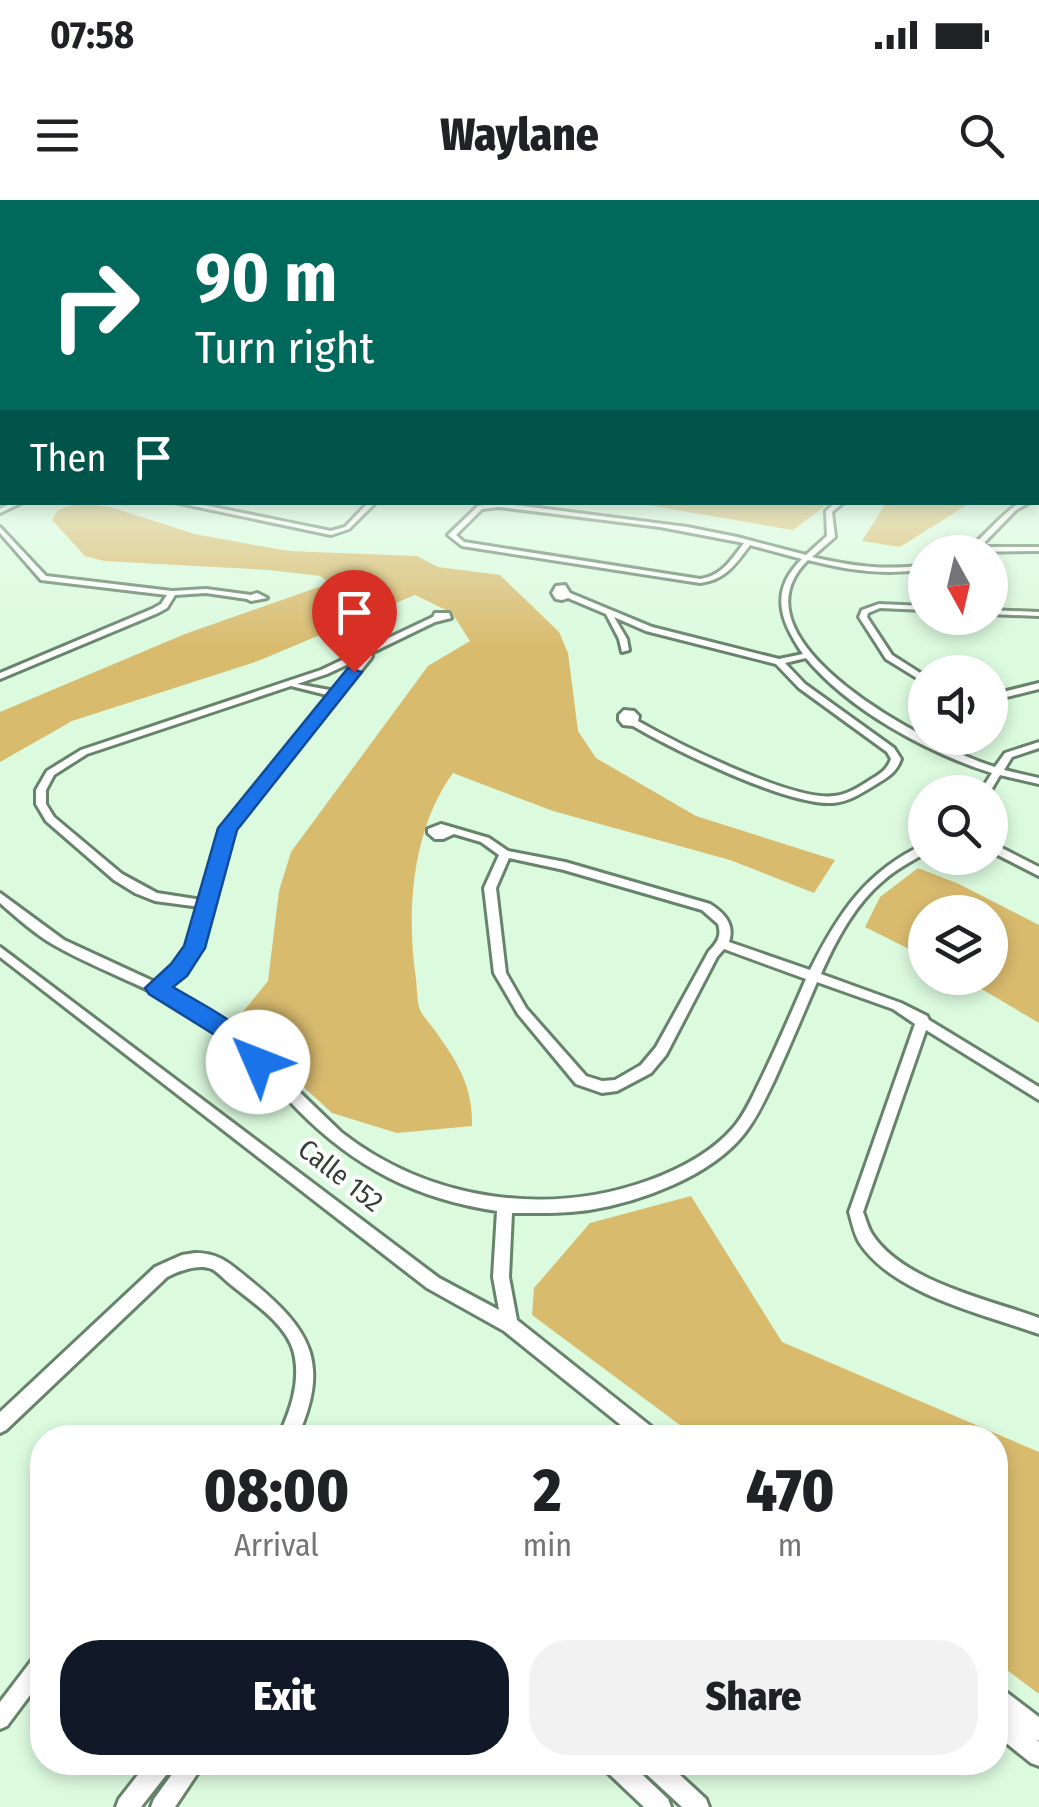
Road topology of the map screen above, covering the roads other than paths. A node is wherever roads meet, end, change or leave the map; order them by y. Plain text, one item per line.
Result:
1 (192, 505) edge
2 (370, 505) edge
3 (837, 505) edge
4 (1020, 505) edge
5 (2, 533) edge
6 (988, 535) edge
7 (748, 542) junction
8 (1008, 548) edge
9 (1039, 549) edge
10 (811, 556) junction
11 (908, 568) edge
12 (172, 593) junction
13 (568, 594) dead end
14 (252, 596) dead end
15 (908, 607) edge
16 (1008, 613) edge
17 (1039, 614) edge
18 (609, 615) junction
19 (435, 619) dead end
20 (649, 629) junction
21 (623, 638) junction
22 (372, 650) junction
23 (625, 650) dead end
24 (808, 655) junction
25 (779, 662) junction
26 (908, 669) edge
27 (0, 676) edge
28 (284, 686) junction
29 (1039, 686) edge
30 (848, 692) junction
31 (336, 694) junction
32 (1008, 694) edge
33 (633, 722) dead end
34 (908, 725) edge
35 (1039, 745) edge
36 (971, 755) edge
37 (1001, 768) junction
38 (996, 775) edge
39 (1039, 778) edge
40 (452, 831) dead end
41 (505, 854) junction
42 (1008, 856) edge
43 (908, 859) edge
44 (1039, 872) edge
45 (0, 897) edge
46 (204, 904) junction
47 (723, 944) junction
48 (0, 951) edge
49 (816, 976) junction
50 (156, 988) junction
51 (923, 1020) junction
52 (1039, 1094) edge
53 (505, 1206) junction
54 (510, 1325) junction
55 (1039, 1326) edge
56 (0, 1424) edge
57 (294, 1425) edge
58 (636, 1425) edge
59 (30, 1679) edge
60 (1008, 1706) edge
61 (0, 1719) edge
62 (1039, 1730) edge
63 (1008, 1731) edge
64 (1039, 1755) edge
65 (152, 1775) edge
66 (185, 1775) edge
67 (646, 1775) edge
68 (652, 1775) edge
69 (128, 1807) edge
70 (162, 1807) edge
71 (660, 1807) edge
72 (698, 1807) edge

1 - 2 street
3 - 10 street
4 - 6 street
5 - 12 street
7 - 7 street
7 - 10 street
8 - 9 street
10 - 11 street
10 - 24 street
12 - 14 street
12 - 27 street
13 - 18 street
15 - 26 street
16 - 17 street
18 - 20 street
18 - 21 street
19 - 22 street
20 - 21 street
20 - 25 street
21 - 23 street
22 - 28 street
22 - 31 street
24 - 25 street
24 - 30 street
25 - 33 street
28 - 31 street
28 - 46 street
29 - 32 street
30 - 34 street
30 - 37 street
31 - 46 street
35 - 37 street
36 - 37 street
37 - 38 street
37 - 39 street
40 - 41 street
41 - 47 street
41 - 47 street
42 - 44 street
43 - 49 street
45 - 50 street
46 - 50 street
47 - 49 street
48 - 54 street, Calle 152
49 - 51 street
49 - 53 street
50 - 53 street
51 - 52 street
51 - 55 street
53 - 54 street
54 - 58 street, Calle 152
56 - 57 street
59 - 61 street
60 - 62 street
63 - 64 street
65 - 69 street
66 - 70 street
67 - 71 street
68 - 72 street

